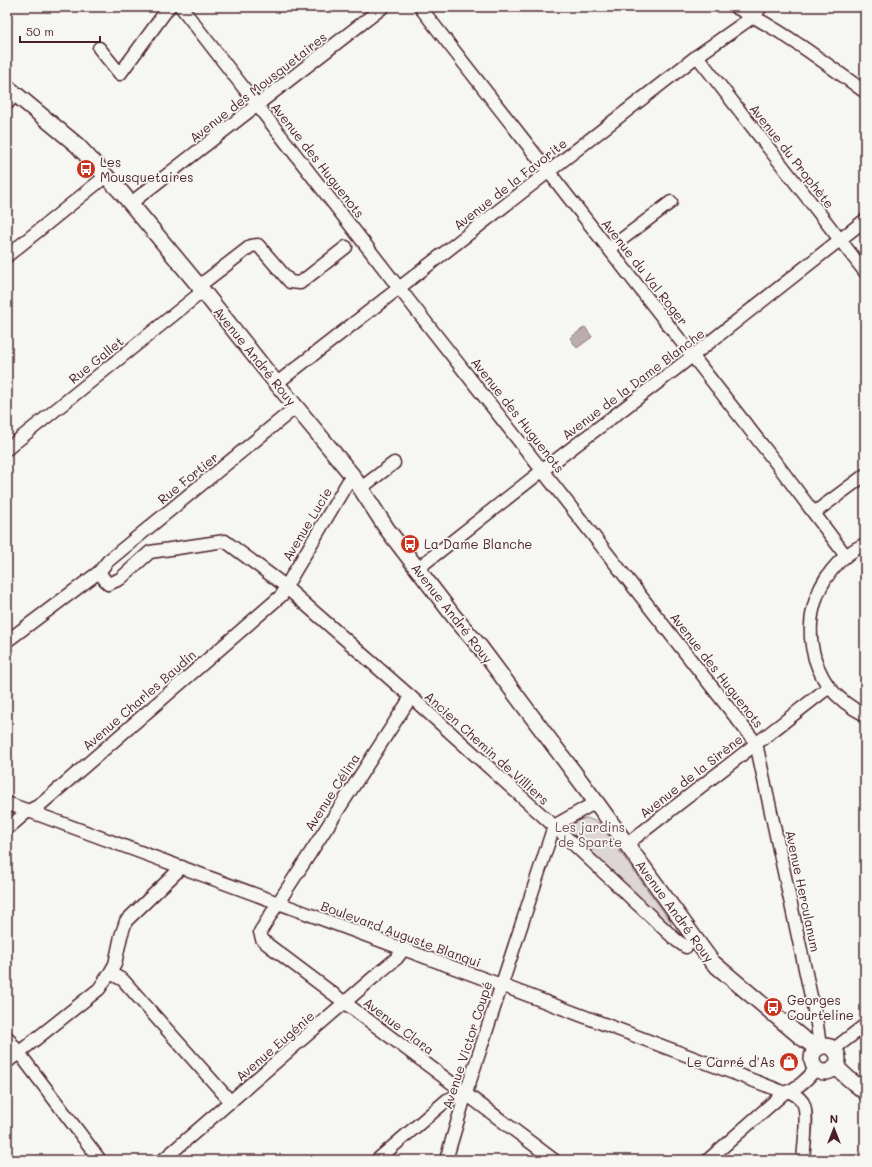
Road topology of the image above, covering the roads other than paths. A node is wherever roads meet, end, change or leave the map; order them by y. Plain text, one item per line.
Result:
1 (169, 7) edge
2 (181, 7) edge
3 (383, 7) edge
4 (420, 7) edge
5 (735, 7) edge
6 (757, 12) edge
7 (99, 48) dead end
8 (697, 56) junction
9 (865, 92) edge
10 (10, 95) edge
11 (257, 105) junction
12 (548, 172) junction
13 (106, 176) junction
14 (671, 202) dead end
15 (131, 203) junction
16 (865, 220) edge
17 (840, 240) junction
18 (346, 247) dead end
19 (609, 249) junction
20 (7, 256) edge
21 (865, 272) edge
22 (201, 288) junction
23 (399, 288) junction
24 (692, 356) junction
25 (277, 383) junction
26 (296, 407) junction
27 (7, 450) edge
28 (394, 463) dead end
29 (543, 470) junction
30 (352, 475) junction
31 (865, 475) edge
32 (361, 488) junction
33 (814, 514) junction
34 (865, 544) edge
35 (846, 556) junction
36 (417, 569) junction
37 (99, 572) junction
38 (285, 588) junction
39 (7, 641) edge
40 (829, 687) junction
41 (411, 697) junction
42 (865, 716) edge
43 (756, 743) junction
44 (596, 802) junction
45 (7, 803) edge
46 (28, 811) junction
47 (554, 826) junction
48 (7, 829) edge
49 (626, 844) junction
50 (182, 867) junction
51 (278, 903) junction
52 (686, 947) dead end
53 (403, 950) junction
54 (110, 973) junction
55 (501, 985) junction
56 (345, 1003) junction
57 (865, 1025) edge
58 (7, 1038) edge
59 (824, 1048) junction
60 (18, 1052) junction
61 (7, 1062) edge
62 (835, 1066) junction
63 (816, 1068) junction
64 (787, 1092) junction
65 (865, 1092) edge
66 (466, 1094) junction
67 (232, 1102) junction
68 (100, 1160) edge
69 (163, 1160) edge
70 (377, 1160) edge
71 (446, 1160) edge
72 (554, 1160) edge
73 (708, 1160) edge
74 (803, 1160) edge

1 - 7 street
2 - 11 street, Avenue des Huguenots
3 - 11 street, Avenue des Mousquetaires
4 - 12 street, Avenue du Val Roger
5 - 6 street
6 - 8 street, Avenue de la Favorite
6 - 9 street
8 - 12 street, Avenue de la Favorite
8 - 17 street, Avenue du Prophète
10 - 13 main road, Avenue André Rouy
11 - 15 street, Avenue des Mousquetaires
11 - 23 street, Avenue des Huguenots
12 - 19 street, Avenue du Val Roger
12 - 23 street, Avenue de la Favorite
13 - 15 main road, Avenue André Rouy
13 - 20 street
14 - 19 street
15 - 22 main road, Avenue André Rouy
16 - 17 street, Avenue de la Dame Blanche
17 - 21 street, Avenue du Prophète
17 - 24 street, Avenue de la Dame Blanche
18 - 22 street, Rue Gallet
19 - 24 street, Avenue du Val Roger
22 - 25 main road, Avenue André Rouy
22 - 27 street, Rue Gallet
23 - 25 street, Avenue de la Favorite
23 - 29 street, Avenue des Huguenots
24 - 29 street, Avenue de la Dame Blanche
24 - 33 street, Avenue du Val Roger
25 - 26 main road, Avenue André Rouy
26 - 30 main road, Avenue André Rouy
26 - 37 street, Rue Fortier
28 - 32 street
29 - 36 street, Avenue de la Dame Blanche
29 - 43 street, Avenue des Huguenots
30 - 32 main road, Avenue André Rouy
30 - 38 street, Avenue Lucie
31 - 33 street
32 - 36 main road, Avenue André Rouy
33 - 35 street, Avenue du Val Roger
34 - 35 street
35 - 40 street
36 - 44 main road, Avenue André Rouy
37 - 38 street, Ancien Chemin de Villiers
37 - 39 street, Rue Fortier
38 - 41 street, Ancien Chemin de Villiers
38 - 46 street, Avenue Charles Baudin
40 - 42 street
40 - 43 street, Avenue de la Sirène
41 - 47 street, Ancien Chemin de Villiers
41 - 51 street, Avenue Célina
43 - 49 street, Avenue de la Sirène
43 - 59 street, Avenue Herculanum
44 - 47 street
44 - 49 main road, Avenue André Rouy
45 - 46 street, Boulevard Auguste Blanqui
46 - 48 street, Avenue Charles Baudin
46 - 50 street, Boulevard Auguste Blanqui
47 - 52 street, Ancien Chemin de Villiers
47 - 55 street, Avenue Victor Coupé
49 - 59 main road, Avenue André Rouy
50 - 51 street, Boulevard Auguste Blanqui
50 - 54 street
51 - 53 street, Boulevard Auguste Blanqui
51 - 56 street, Avenue Clara
53 - 55 street, Boulevard Auguste Blanqui
53 - 56 street, Avenue Eugénie
54 - 60 street
54 - 67 street
55 - 64 street, Boulevard Auguste Blanqui
55 - 66 street, Avenue Victor Coupé
56 - 66 street, Avenue Clara
56 - 67 street, Avenue Eugénie
57 - 59 street
58 - 60 street
59 - 62 main road
59 - 63 main road
60 - 61 street
60 - 68 street
62 - 63 main road
62 - 65 main road
63 - 64 street
64 - 73 street
64 - 74 street, Boulevard Auguste Blanqui
66 - 70 street
66 - 71 street, Avenue Victor Coupé
66 - 72 street, Avenue Clara
67 - 69 street, Avenue Eugénie

